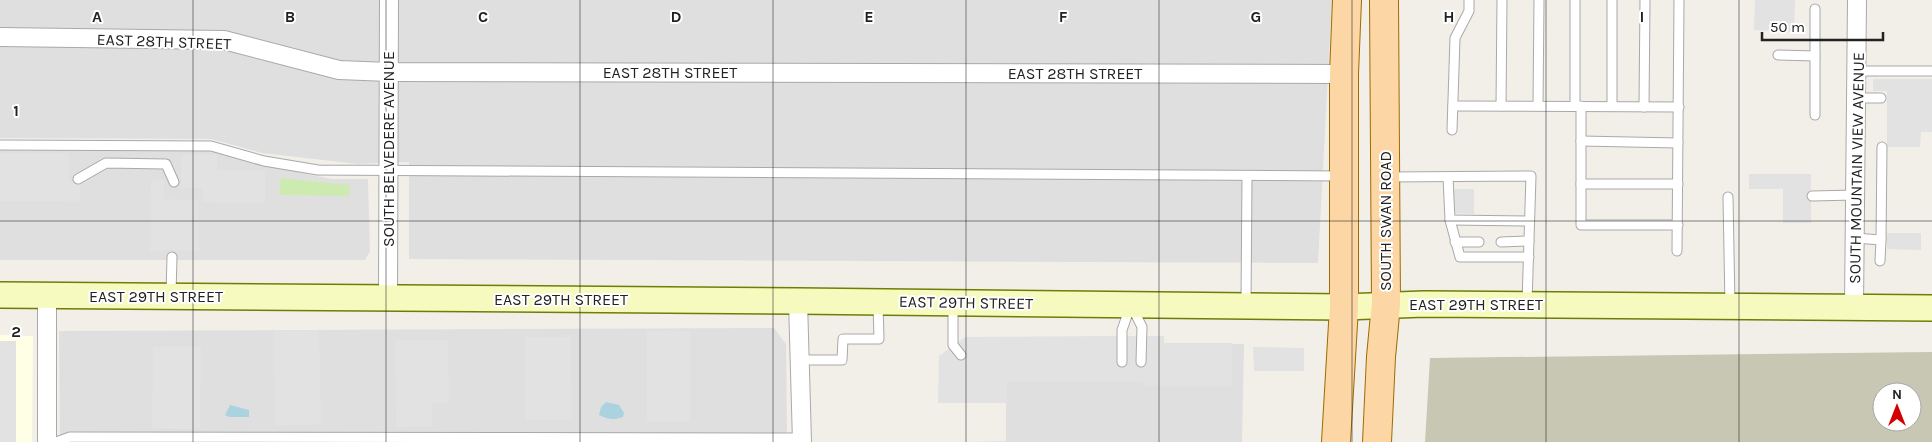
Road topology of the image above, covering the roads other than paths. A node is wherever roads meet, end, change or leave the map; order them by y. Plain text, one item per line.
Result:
1 (389, 0) edge
2 (1347, 0) edge
3 (1384, 0) edge
4 (1469, 0) edge
5 (1502, 0) edge
6 (1539, 0) edge
7 (1575, 0) edge
8 (1612, 0) edge
9 (1645, 0) edge
10 (1679, 0) edge
11 (1857, 0) edge
12 (1816, 9) dead end
13 (0, 38) edge
14 (1778, 55) dead end
15 (1816, 56) junction
16 (1857, 71) junction
17 (1932, 71) edge
18 (388, 72) junction
19 (1344, 74) junction
20 (1856, 98) junction
21 (1881, 98) dead end
22 (1453, 106) junction
23 (1501, 106) junction
24 (1538, 106) junction
25 (1578, 106) junction
26 (1612, 106) junction
27 (1644, 107) junction
28 (1679, 107) junction
29 (1815, 115) dead end
30 (1452, 130) dead end
31 (1581, 142) junction
32 (1678, 143) junction
33 (0, 145) edge
34 (1882, 147) dead end
35 (388, 171) junction
36 (1247, 176) junction
37 (1344, 176) junction
38 (1448, 176) junction
39 (1385, 177) junction
40 (78, 180) dead end
41 (174, 182) dead end
42 (1581, 184) junction
43 (1678, 184) junction
44 (1855, 195) junction
45 (1812, 196) dead end
46 (1728, 197) dead end
47 (1450, 220) junction
48 (1530, 221) junction
49 (1678, 225) junction
50 (1855, 238) junction
51 (1881, 240) junction
52 (1529, 241) junction
53 (1456, 242) junction
54 (1479, 242) dead end
55 (1501, 242) dead end
56 (1678, 251) dead end
57 (172, 257) dead end
58 (1528, 257) junction
59 (1880, 261) dead end
60 (0, 295) edge
61 (47, 295) junction
62 (171, 296) junction
63 (388, 298) junction
64 (798, 300) junction
65 (878, 301) junction
66 (953, 302) junction
67 (1386, 304) junction
68 (1131, 305) junction
69 (1527, 305) junction
70 (1246, 306) junction
71 (1730, 306) junction
72 (1854, 306) junction
73 (1344, 307) junction
74 (1932, 308) edge
75 (961, 355) dead end
76 (800, 360) junction
77 (1122, 362) dead end
78 (1141, 362) dead end
79 (802, 440) edge
80 (47, 442) edge
81 (56, 442) edge
82 (1336, 442) edge
83 (1377, 442) edge

1 - 18 street, SOUTH BELVEDERE AVENUE
2 - 19 main road
3 - 39 main road, SOUTH SWAN ROAD
4 - 22 lane
5 - 23 lane
6 - 24 lane
7 - 25 lane
8 - 26 lane
9 - 27 lane
10 - 28 lane
11 - 16 street, SOUTH MOUNTAIN VIEW AVENUE
12 - 15 lane
13 - 18 street, EAST 28TH STREET
14 - 15 lane
15 - 29 lane
16 - 17 lane
16 - 20 street, SOUTH MOUNTAIN VIEW AVENUE
18 - 19 street, EAST 28TH STREET
18 - 35 street, SOUTH BELVEDERE AVENUE
19 - 37 main road
20 - 21 lane
20 - 44 street, SOUTH MOUNTAIN VIEW AVENUE
22 - 23 lane
22 - 30 lane
23 - 24 lane
24 - 25 lane
25 - 26 lane
25 - 31 lane
26 - 27 lane
27 - 28 lane
28 - 32 lane
31 - 32 lane
31 - 42 lane
32 - 43 lane
33 - 35 lane
34 - 51 lane
35 - 36 lane
35 - 63 street, SOUTH BELVEDERE AVENUE
36 - 37 lane
36 - 70 lane
37 - 73 main road
38 - 39 lane
38 - 47 lane
38 - 48 lane
39 - 67 main road, SOUTH SWAN ROAD
40 - 41 lane
42 - 43 lane
42 - 49 lane
43 - 49 lane
44 - 45 lane
44 - 50 street, SOUTH MOUNTAIN VIEW AVENUE
46 - 71 lane
47 - 48 lane
47 - 53 lane
48 - 52 lane
49 - 56 lane
50 - 51 lane
50 - 72 street, SOUTH MOUNTAIN VIEW AVENUE
51 - 59 lane
52 - 55 lane
52 - 58 lane
53 - 54 lane
53 - 58 lane
57 - 62 lane
58 - 69 lane
60 - 61 street, EAST 29TH STREET
61 - 62 street, EAST 29TH STREET
61 - 80 street
62 - 63 street, EAST 29TH STREET
63 - 64 street, EAST 29TH STREET
64 - 65 street, EAST 29TH STREET
64 - 76 street
65 - 66 street, EAST 29TH STREET
65 - 76 lane
66 - 68 street, EAST 29TH STREET
66 - 75 lane
67 - 69 street, EAST 29TH STREET
67 - 73 street, EAST 29TH STREET
67 - 83 main road, SOUTH SWAN ROAD
68 - 70 street, EAST 29TH STREET
68 - 77 lane
68 - 78 lane
69 - 71 street, EAST 29TH STREET
70 - 73 street, EAST 29TH STREET
71 - 72 street, EAST 29TH STREET
72 - 74 street, EAST 29TH STREET
73 - 82 main road
76 - 79 street
79 - 81 lane

